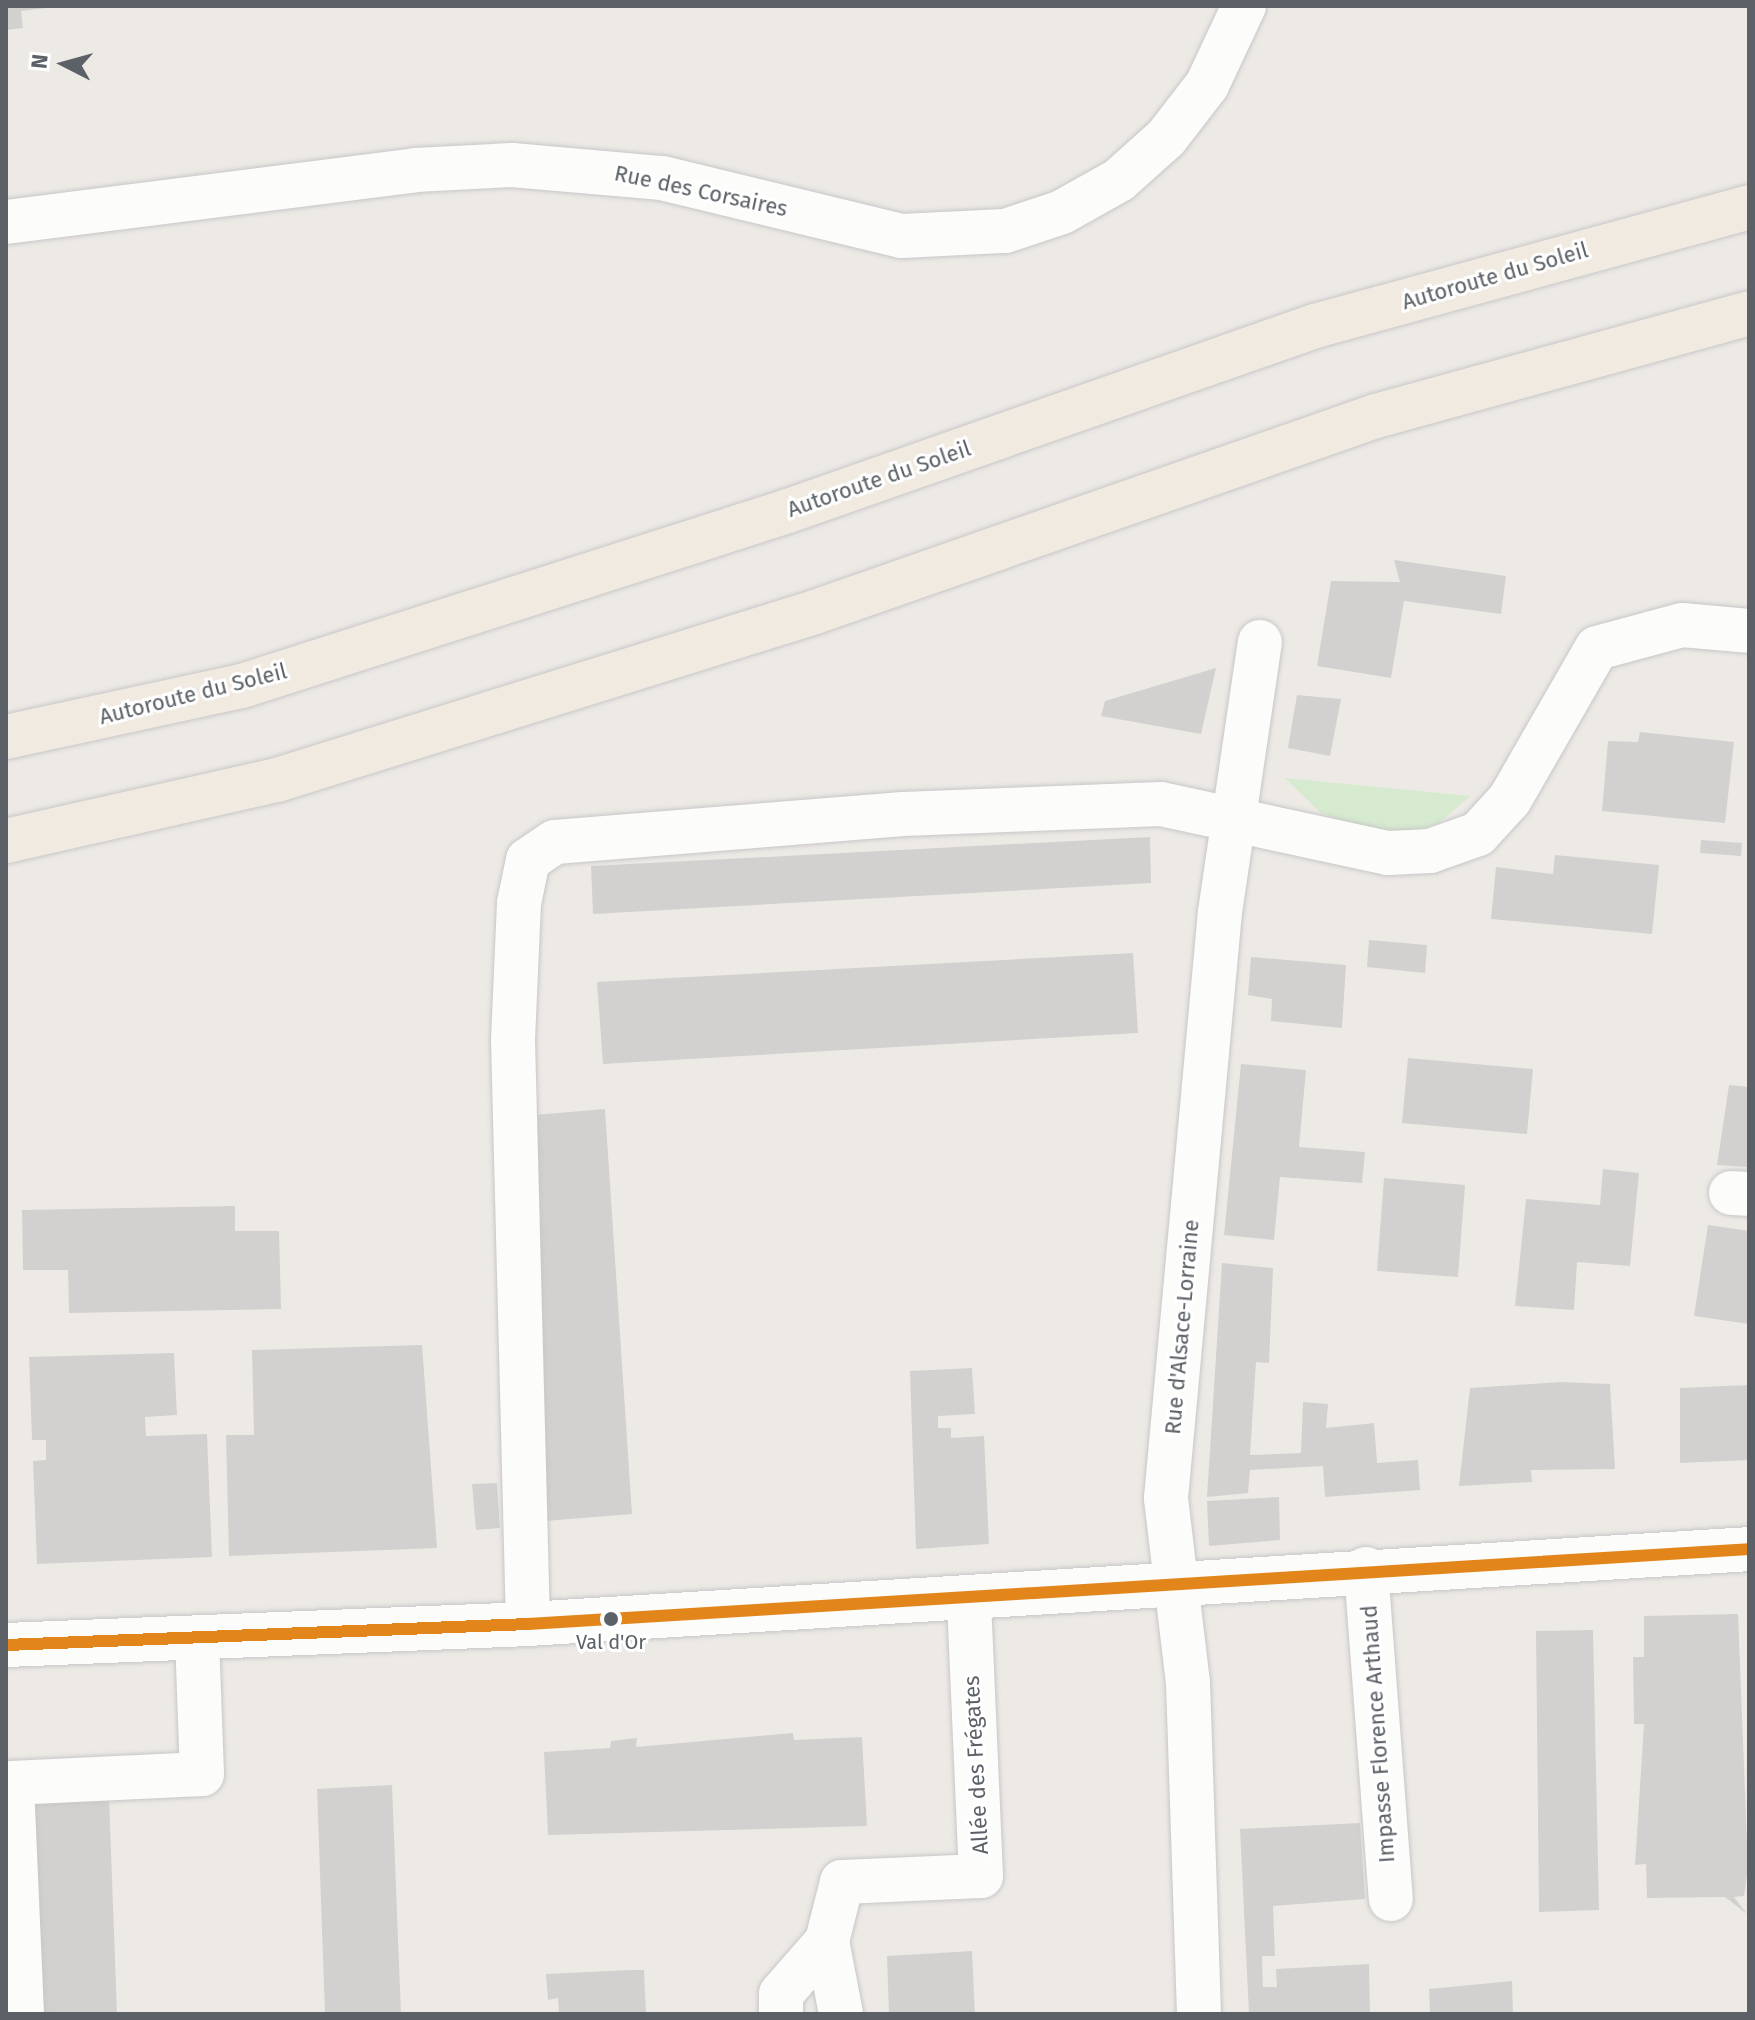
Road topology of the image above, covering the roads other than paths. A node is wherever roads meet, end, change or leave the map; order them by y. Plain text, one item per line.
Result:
1 (1244, 6) edge
2 (1749, 207) edge
3 (6, 222) edge
4 (1749, 313) edge
5 (1749, 631) edge
6 (1260, 642) dead end
7 (6, 737) edge
8 (1237, 820) junction
9 (6, 841) edge
10 (1749, 1549) edge
11 (1366, 1569) junction
12 (1173, 1584) junction
13 (969, 1597) junction
14 (528, 1624) junction
15 (197, 1639) junction
16 (6, 1645) edge
17 (1391, 1899) dead end
18 (827, 1941) junction
19 (22, 2014) edge
20 (781, 2014) edge
21 (841, 2014) edge
22 (1199, 2014) edge

1 - 3 street, Rue des Corsaires
2 - 7 highway, Autoroute du Soleil
4 - 9 highway
5 - 8 street
6 - 8 street, Rue d'Alsace-Lorraine
8 - 12 street, Rue d'Alsace-Lorraine
8 - 14 street
10 - 11 street
11 - 12 street
11 - 17 street, Impasse Florence Arthaud
12 - 13 street
12 - 22 street, Rue d'Alsace-Lorraine
13 - 14 street
13 - 18 street, Allée des Frégates
14 - 15 street
15 - 16 street
15 - 19 street
18 - 20 street, Allée des Frégates
18 - 21 street, Allée des Frégates

